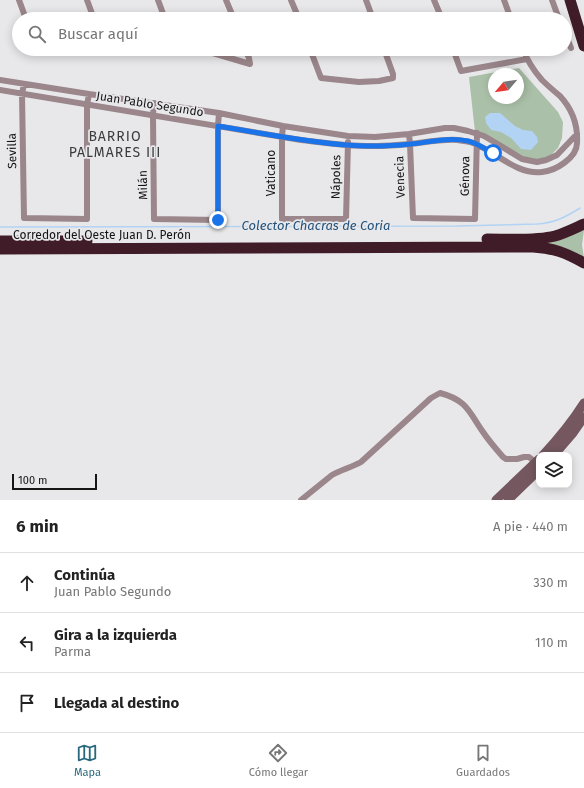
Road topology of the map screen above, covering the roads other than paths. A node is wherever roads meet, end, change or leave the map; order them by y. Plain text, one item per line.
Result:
1 (19, 0) edge
2 (87, 0) edge
3 (158, 0) edge
4 (226, 0) edge
5 (291, 0) edge
6 (366, 0) edge
7 (434, 0) edge
8 (504, 0) edge
9 (552, 0) edge
10 (570, 0) edge
11 (23, 12) edge
12 (91, 12) edge
13 (162, 12) edge
14 (231, 12) edge
15 (296, 12) edge
16 (370, 12) edge
17 (439, 12) edge
18 (508, 12) edge
19 (556, 12) edge
20 (584, 46) edge
21 (223, 56) edge
22 (248, 56) edge
23 (313, 56) edge
24 (387, 56) edge
25 (456, 56) edge
26 (526, 56) edge
27 (527, 59) junction
28 (0, 80) edge
29 (24, 84) junction
30 (0, 90) edge
31 (22, 94) junction
32 (89, 94) junction
33 (154, 103) junction
34 (87, 105) junction
35 (219, 114) junction
36 (153, 116) junction
37 (218, 126) junction
38 (283, 126) junction
39 (477, 133) junction
40 (409, 134) junction
41 (576, 134) junction
42 (282, 136) junction
43 (348, 136) junction
44 (410, 144) junction
45 (476, 144) junction
46 (348, 145) junction
47 (346, 219) joint
48 (476, 219) joint
49 (584, 224) edge
50 (0, 241) edge
51 (0, 249) edge
52 (584, 263) edge
53 (584, 403) edge
54 (584, 417) edge
55 (546, 452) edge
56 (557, 452) edge
57 (536, 462) edge
58 (536, 466) edge
59 (536, 466) edge
60 (301, 500) edge
61 (496, 500) edge
62 (508, 500) edge

1 - 11 street
2 - 12 street
3 - 13 street
4 - 14 street
5 - 15 street
6 - 16 street
7 - 17 street
8 - 18 street
9 - 19 street
10 - 20 highway
21 - 22 street
23 - 24 street
25 - 27 street
26 - 27 street, Juan Pablo Segundo
27 - 41 street, Juan Pablo Segundo
28 - 29 street, Juan Pablo Segundo
29 - 31 street, Sevilla
29 - 32 street, Juan Pablo Segundo
30 - 31 street, Juan Pablo Segundo
31 - 34 street, Juan Pablo Segundo
31 - 34 street, Sevilla
32 - 33 street, Juan Pablo Segundo
32 - 34 street
33 - 35 street, Juan Pablo Segundo
33 - 36 street, Milán
34 - 36 street, Juan Pablo Segundo
35 - 37 street
35 - 38 street, Juan Pablo Segundo
36 - 37 street, Juan Pablo Segundo
36 - 37 street, Milán
37 - 42 street, Juan Pablo Segundo
38 - 42 street, Vaticano
38 - 43 street, Juan Pablo Segundo
39 - 40 street, Juan Pablo Segundo
39 - 41 street, Juan Pablo Segundo
39 - 45 street, Génova
40 - 43 street, Juan Pablo Segundo
40 - 44 street, Venecia
41 - 45 street, Juan Pablo Segundo
42 - 46 street, Juan Pablo Segundo
42 - 47 street, Vaticano
43 - 46 street, Nápoles
44 - 45 street, Juan Pablo Segundo
44 - 46 street, Juan Pablo Segundo
44 - 48 street, Venecia
45 - 48 street, Génova
46 - 47 street, Nápoles
49 - 50 highway, Corredor del Oeste Juan D. Perón
51 - 52 highway, Corredor del Oeste Juan D. Perón
53 - 55 main road
54 - 56 main road
57 - 60 street
58 - 61 main road
59 - 62 main road

